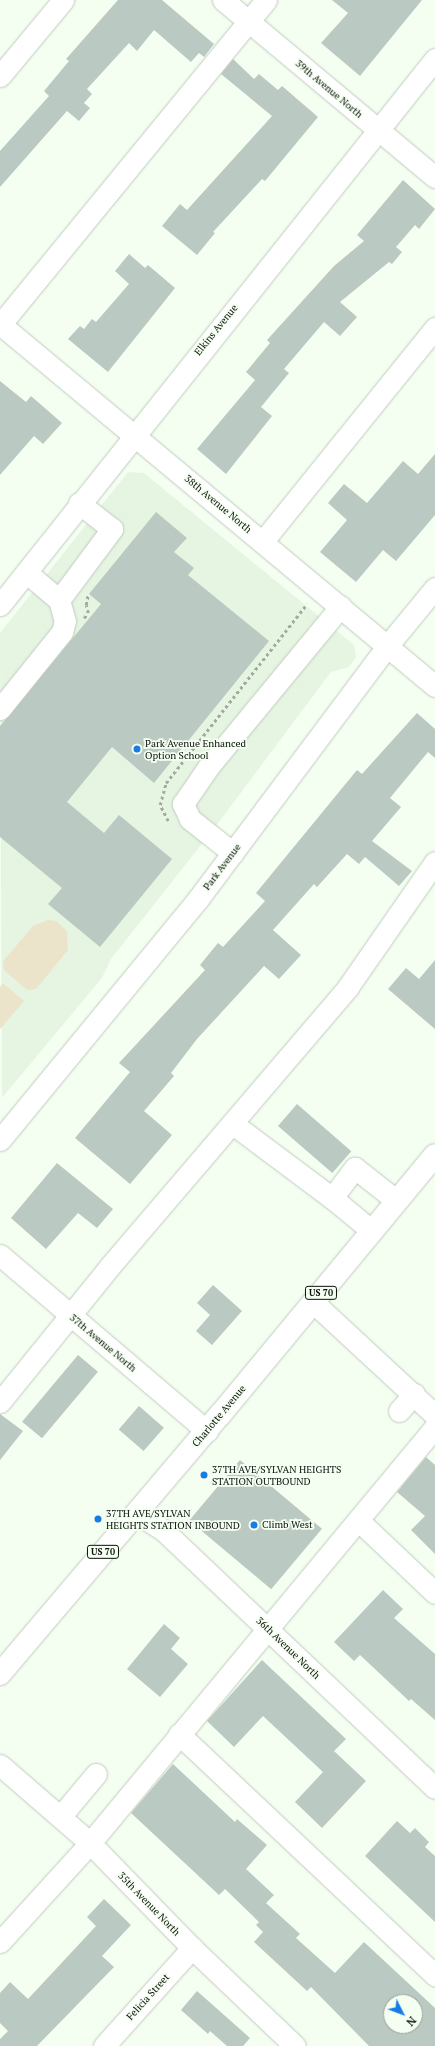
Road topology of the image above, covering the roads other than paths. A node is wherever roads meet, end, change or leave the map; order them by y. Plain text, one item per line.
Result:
1 (63, 0) edge
2 (223, 0) edge
3 (266, 0) edge
4 (248, 21) junction
5 (435, 59) edge
6 (0, 76) edge
7 (377, 129) junction
8 (435, 177) edge
9 (0, 324) edge
10 (435, 328) edge
11 (133, 434) junction
12 (79, 504) junction
13 (263, 541) junction
14 (26, 572) junction
15 (435, 588) edge
16 (59, 600) junction
17 (0, 605) edge
18 (341, 606) junction
19 (388, 645) junction
20 (435, 686) edge
21 (0, 709) edge
22 (233, 853) junction
23 (435, 862) edge
24 (232, 1124) junction
25 (0, 1140) edge
26 (435, 1155) edge
27 (332, 1198) junction
28 (397, 1201) junction
29 (372, 1231) junction
30 (0, 1255) edge
31 (314, 1302) junction
32 (71, 1315) junction
33 (414, 1394) junction
34 (0, 1402) edge
35 (399, 1411) dead end
36 (435, 1415) edge
37 (435, 1427) edge
38 (207, 1431) junction
39 (136, 1513) junction
40 (358, 1520) junction
41 (435, 1593) edge
42 (268, 1628) junction
43 (0, 1674) edge
44 (180, 1734) junction
45 (0, 1765) edge
46 (96, 1774) dead end
47 (435, 1788) edge
48 (60, 1817) junction
49 (90, 1843) junction
50 (0, 1942) edge
51 (192, 1948) junction
52 (435, 1975) edge
53 (289, 2044) edge
54 (104, 2046) edge

1 - 6 street
2 - 4 street, 39th Avenue North
3 - 4 street
4 - 7 street, 39th Avenue North
4 - 9 street
5 - 7 street, Elkins Avenue
7 - 8 street, 39th Avenue North
7 - 11 street, Elkins Avenue
9 - 11 street, 38th Avenue North
10 - 13 street
11 - 12 street, Elkins Avenue
11 - 13 street, 38th Avenue North
12 - 14 street, Elkins Avenue
12 - 16 street
13 - 18 street, 38th Avenue North
14 - 16 street
14 - 17 street, Elkins Avenue
15 - 19 street, Park Avenue
16 - 21 street
18 - 19 street, 38th Avenue North
18 - 22 street
19 - 20 street, 38th Avenue North
19 - 22 street, Park Avenue
22 - 25 street, Park Avenue
23 - 24 street
24 - 27 street
24 - 32 street
26 - 28 main road, Charlotte Avenue / US 70
27 - 28 street
27 - 29 street
28 - 29 main road, Charlotte Avenue / US 70
29 - 31 main road, Charlotte Avenue / US 70
30 - 32 street, 37th Avenue North
31 - 33 street
31 - 38 main road, Charlotte Avenue / US 70
32 - 34 street
32 - 38 street, 37th Avenue North
33 - 35 street
33 - 36 street
37 - 40 street
38 - 39 main road, Charlotte Avenue / US 70
39 - 42 street, 36th Avenue North
39 - 43 main road, Charlotte Avenue / US 70
40 - 41 street
40 - 42 street
42 - 44 street
42 - 47 street, 36th Avenue North
44 - 49 street
44 - 52 street
45 - 48 street, 35th Avenue North
46 - 48 street
48 - 49 street, 35th Avenue North
49 - 50 street
49 - 51 street, 35th Avenue North
51 - 53 street, 35th Avenue North
51 - 54 street, Felicia Street

